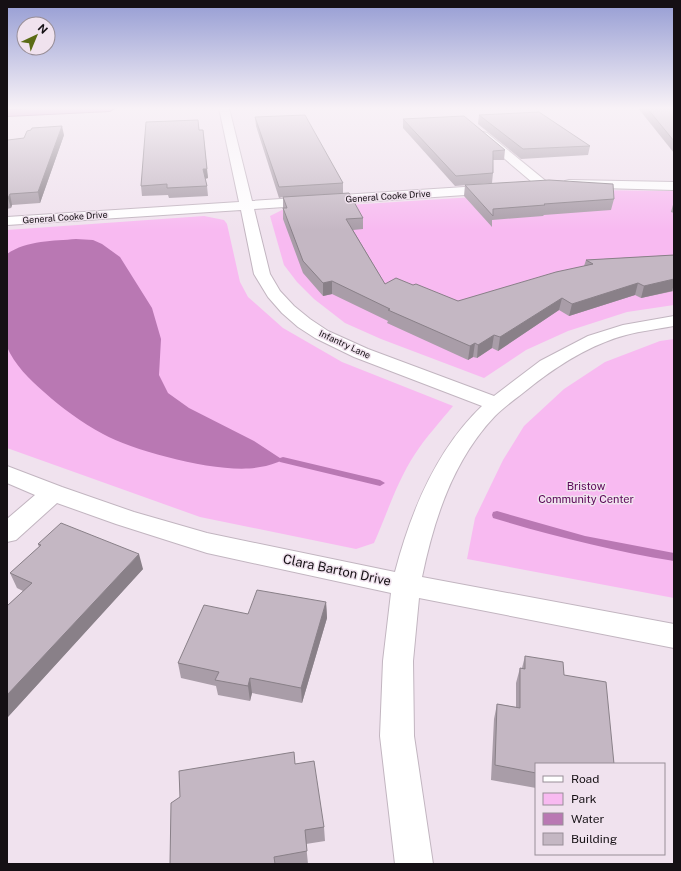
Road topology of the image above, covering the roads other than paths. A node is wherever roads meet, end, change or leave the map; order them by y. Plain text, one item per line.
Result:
1 (233, 149) edge
2 (500, 149) edge
3 (543, 185) junction
4 (527, 186) edge
5 (674, 186) edge
6 (504, 188) edge
7 (246, 205) junction
8 (7, 221) edge
9 (674, 321) edge
10 (496, 404) junction
11 (7, 474) edge
12 (53, 493) junction
13 (7, 532) edge
14 (406, 585) junction
15 (674, 636) edge
16 (414, 864) edge

1 - 7 street, Infantry Lane
2 - 3 street
3 - 4 street
3 - 5 street
6 - 7 street, General Cooke Drive
7 - 8 street, General Cooke Drive
7 - 10 street, Infantry Lane
9 - 10 street
10 - 14 street
11 - 12 street, Clara Barton Drive
12 - 13 street
12 - 14 street, Clara Barton Drive
14 - 15 street, Clara Barton Drive
14 - 16 street

